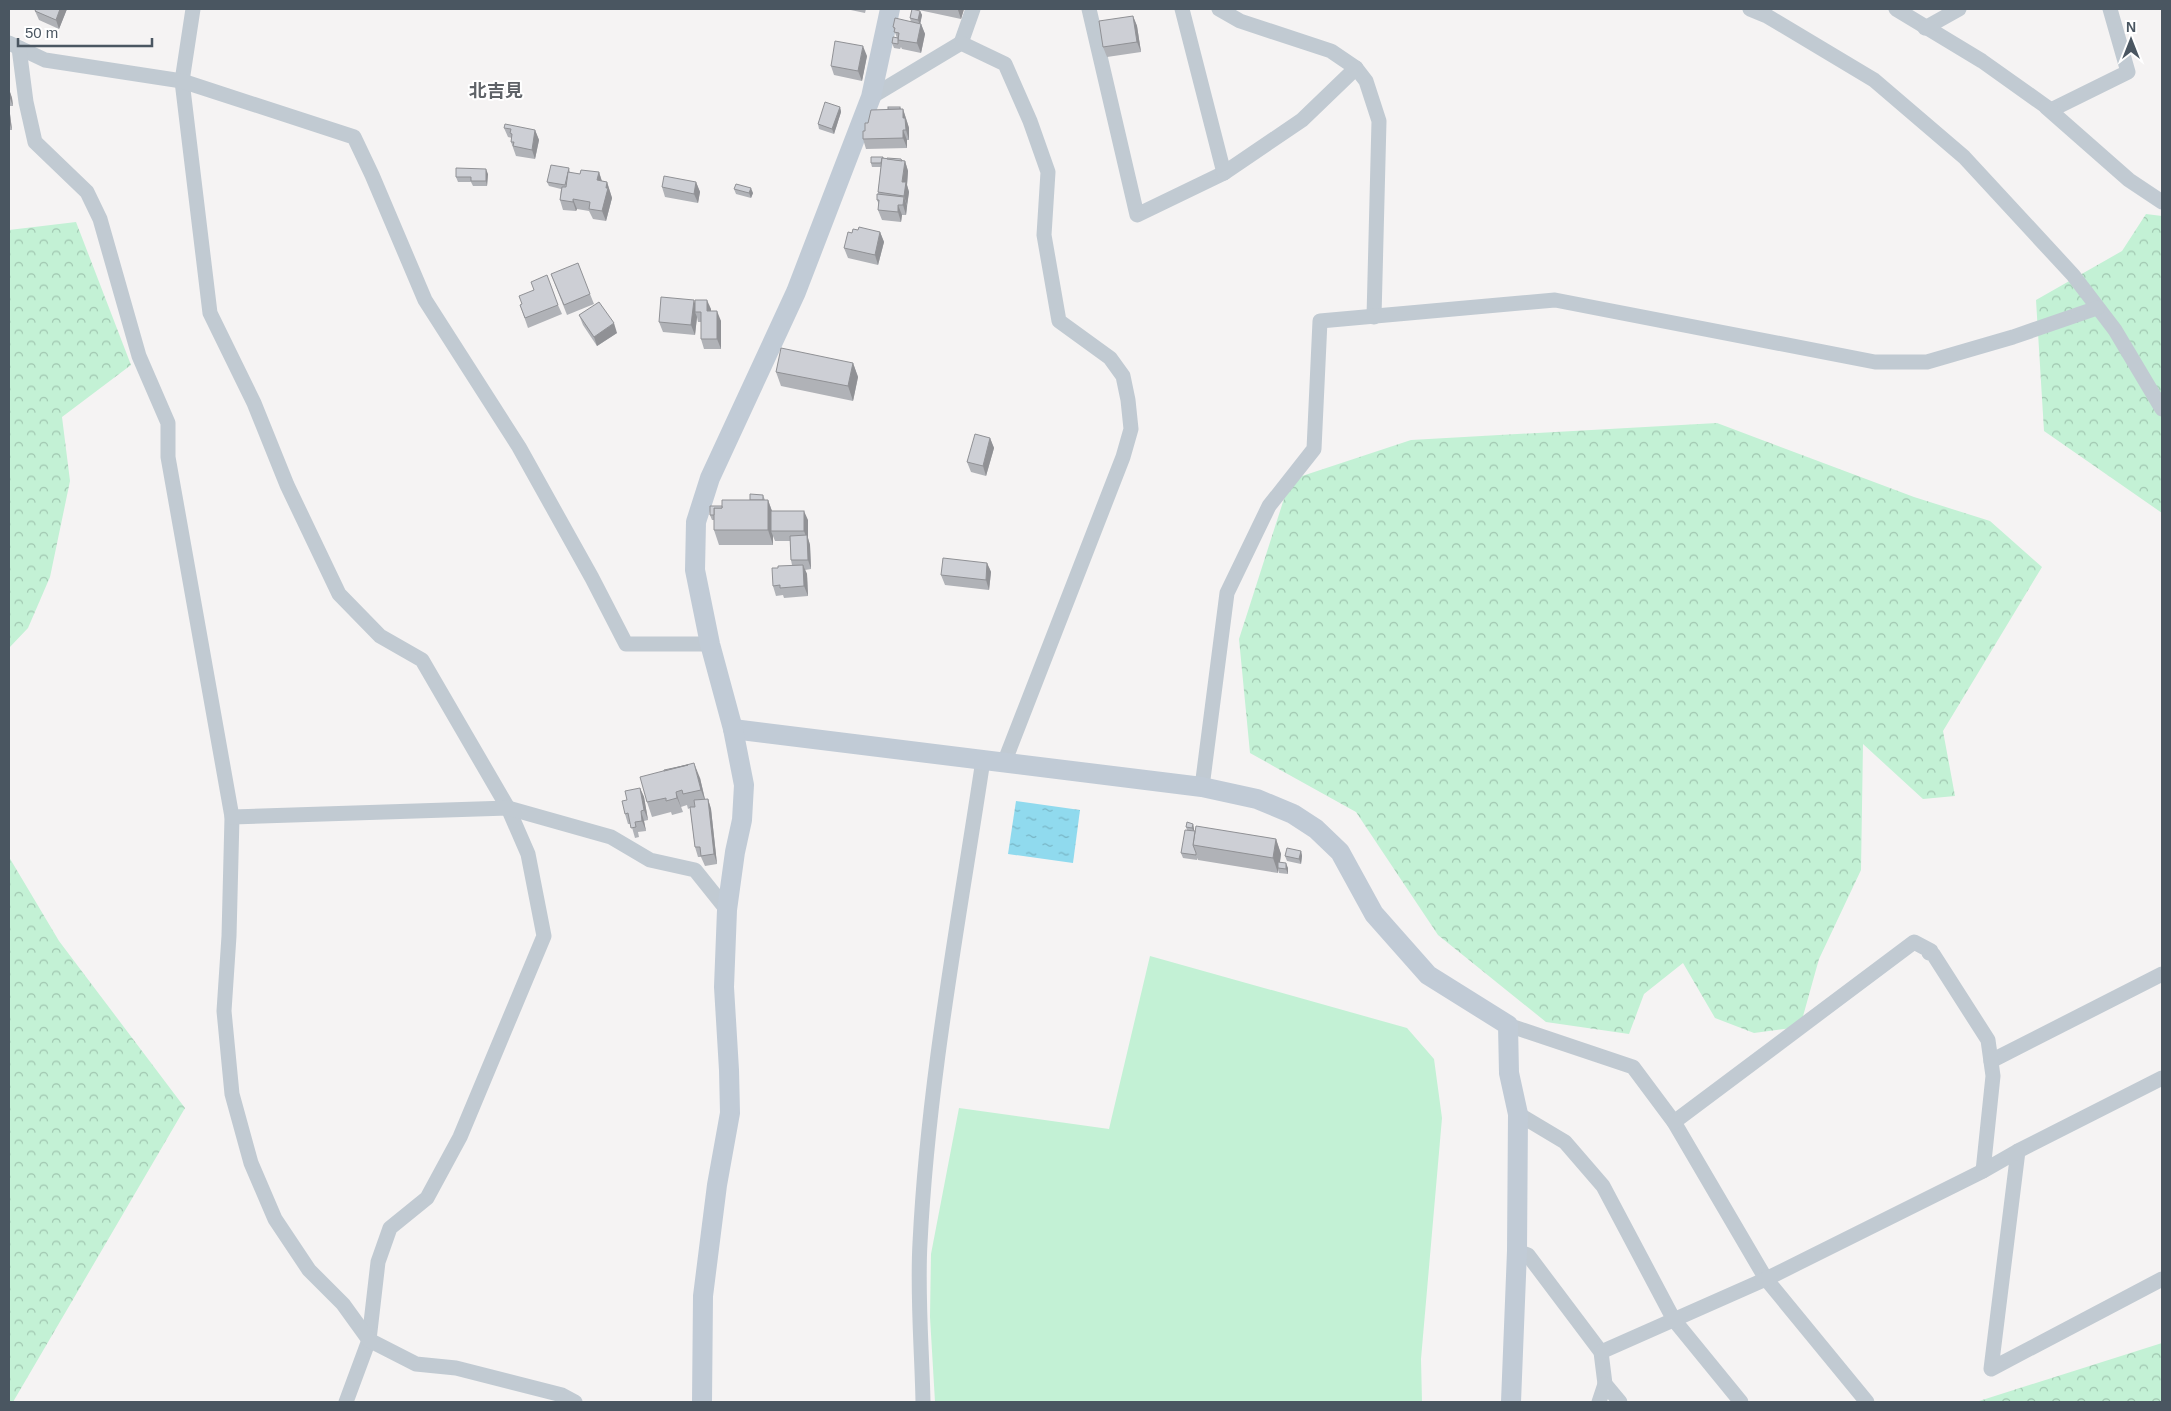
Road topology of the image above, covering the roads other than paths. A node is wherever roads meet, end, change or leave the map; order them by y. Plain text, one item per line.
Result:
1 (194, 9) edge
2 (890, 9) edge
3 (973, 9) edge
4 (1089, 9) edge
5 (1182, 9) edge
6 (1219, 9) edge
7 (1750, 9) edge
8 (1896, 9) edge
9 (1959, 9) edge
10 (2110, 9) edge
11 (1925, 28) junction
12 (961, 43) junction
13 (14, 45) edge
14 (1356, 68) junction
15 (182, 81) junction
16 (871, 97) junction
17 (2046, 107) junction
18 (1224, 173) junction
19 (2162, 202) edge
20 (2097, 308) junction
21 (1374, 317) junction
22 (2161, 401) edge
23 (710, 644) junction
24 (733, 729) junction
25 (983, 760) junction
26 (1004, 763) junction
27 (1202, 787) junction
28 (508, 808) junction
29 (232, 817) junction
30 (727, 910) junction
31 (2162, 974) edge
32 (1508, 1025) junction
33 (1991, 1061) junction
34 (2162, 1078) edge
35 (1518, 1114) junction
36 (1674, 1122) junction
37 (2018, 1151) junction
38 (1983, 1171) junction
39 (1517, 1251) junction
40 (1766, 1278) junction
41 (2162, 1278) edge
42 (1674, 1320) junction
43 (369, 1340) junction
44 (1602, 1352) junction
45 (1605, 1384) junction
46 (346, 1402) edge
47 (575, 1402) edge
48 (702, 1402) edge
49 (923, 1402) edge
50 (1510, 1402) edge
51 (1599, 1402) edge
52 (1620, 1402) edge
53 (1741, 1402) edge
54 (1866, 1402) edge

1 - 15 street
2 - 16 street
3 - 12 street
4 - 18 street
5 - 18 street
6 - 14 street
7 - 20 street
8 - 11 street
9 - 11 street
10 - 17 street
11 - 17 street
12 - 16 street
12 - 26 street
13 - 15 street
13 - 29 street
14 - 18 street
14 - 21 street
15 - 23 street
15 - 28 street
16 - 23 street
17 - 19 street
20 - 21 street
20 - 22 street
21 - 27 street
23 - 24 street
24 - 25 street
24 - 30 street
25 - 26 street
25 - 49 street
26 - 27 street
27 - 32 street
28 - 29 street
28 - 30 street
28 - 43 street
29 - 43 street
30 - 48 street
31 - 33 street
32 - 35 street
32 - 36 street
33 - 36 street
33 - 38 street
34 - 37 street
35 - 39 street
35 - 42 street
36 - 40 street
37 - 38 street
37 - 41 street
38 - 40 street
39 - 44 street
39 - 50 street
40 - 42 street
40 - 54 street
42 - 44 street
42 - 53 street
43 - 46 street
43 - 47 street
44 - 45 street
45 - 51 street
45 - 52 street

